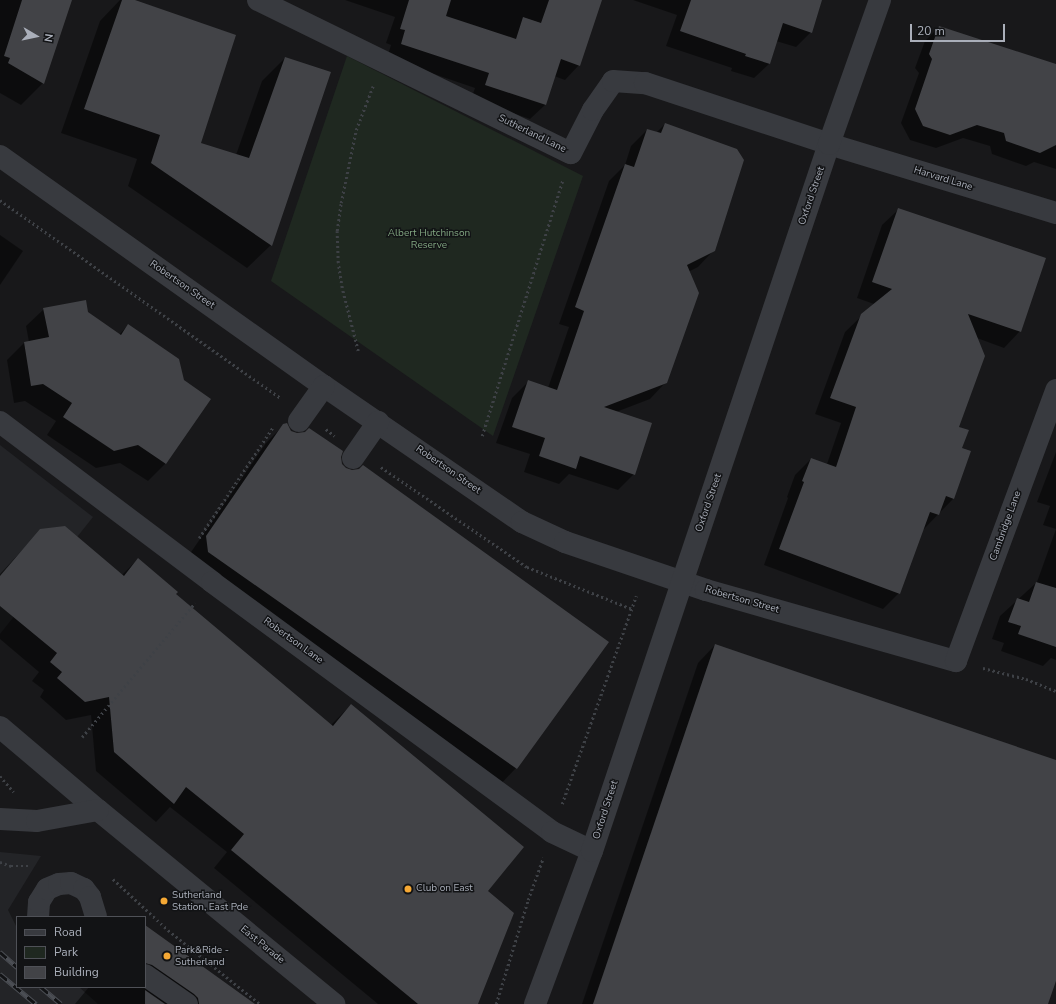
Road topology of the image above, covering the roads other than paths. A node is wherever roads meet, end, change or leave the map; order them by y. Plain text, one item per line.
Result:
1 (258, 0) edge
2 (880, 0) edge
3 (829, 144) junction
4 (0, 156) edge
5 (1056, 213) edge
6 (324, 386) junction
7 (1056, 390) edge
8 (299, 421) dead end
9 (0, 422) edge
10 (378, 422) junction
11 (353, 458) dead end
12 (682, 581) junction
13 (956, 661) joint
14 (0, 727) edge
15 (98, 810) junction
16 (0, 819) edge
17 (592, 851) junction
18 (38, 916) edge
19 (96, 916) edge
20 (146, 976) edge
21 (187, 1004) edge
22 (334, 1004) edge
23 (535, 1004) edge

1 - 3 street, Sutherland Lane
2 - 3 street, Oxford Street
3 - 5 street, Harvard Lane
3 - 12 street, Oxford Street
4 - 6 street, Robertson Street
6 - 8 street
6 - 10 street, Robertson Street
7 - 13 street, Cambridge Lane
9 - 17 street, Robertson Lane
10 - 11 street
10 - 12 street, Robertson Street
12 - 13 street, Robertson Street
12 - 17 street, Oxford Street
14 - 15 street, East Parade
15 - 16 street
15 - 22 street, East Parade
17 - 23 street, Oxford Street
18 - 19 street
20 - 21 street

